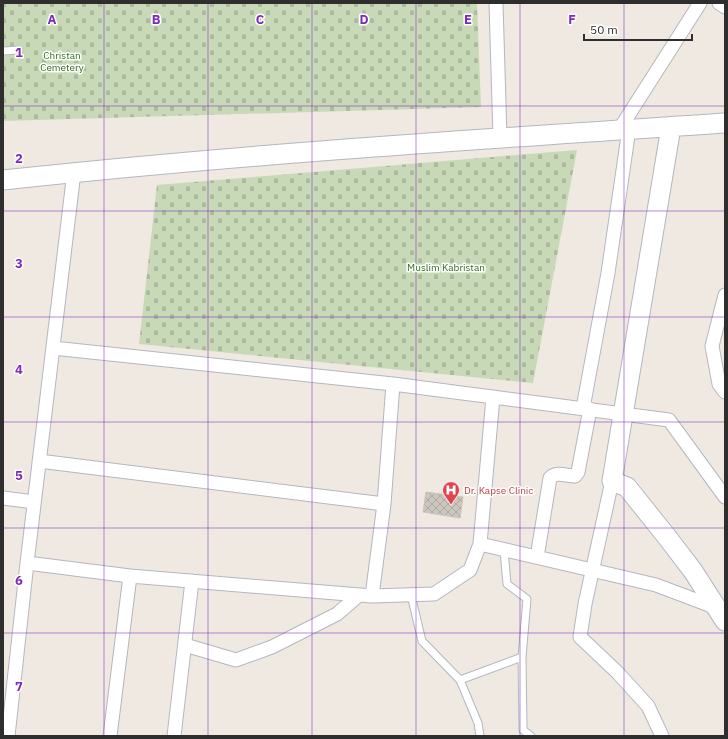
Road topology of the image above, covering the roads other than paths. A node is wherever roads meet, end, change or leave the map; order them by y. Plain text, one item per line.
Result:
1 (496, 3) edge
2 (700, 3) edge
3 (719, 3) edge
4 (725, 7) edge
5 (19, 50) dead end
6 (3, 51) edge
7 (725, 123) edge
8 (671, 127) junction
9 (624, 130) junction
10 (500, 138) junction
11 (74, 172) junction
12 (3, 180) edge
13 (725, 295) edge
14 (53, 348) junction
15 (393, 384) junction
16 (725, 392) edge
17 (493, 397) junction
18 (587, 409) junction
19 (624, 414) junction
20 (39, 461) junction
21 (612, 481) junction
22 (725, 497) edge
23 (3, 498) edge
24 (34, 502) junction
25 (384, 504) junction
26 (480, 544) junction
27 (504, 550) junction
28 (537, 557) junction
29 (27, 563) junction
30 (593, 570) junction
31 (130, 576) junction
32 (192, 581) junction
33 (411, 594) junction
34 (359, 595) junction
35 (372, 596) junction
36 (721, 615) edge
37 (185, 645) junction
38 (522, 657) junction
39 (460, 680) junction
40 (8, 736) edge
41 (110, 736) edge
42 (174, 736) edge
43 (480, 736) edge
44 (531, 736) edge
45 (662, 736) edge

1 - 10 street
2 - 9 street
3 - 4 street
5 - 6 lane
7 - 8 main road
8 - 9 main road
8 - 19 main road
9 - 10 main road
9 - 18 street
10 - 11 main road
11 - 12 main road
11 - 14 street
13 - 16 street
14 - 15 street
14 - 20 street
15 - 17 street
15 - 25 street
17 - 18 street
17 - 26 street
18 - 19 street
18 - 28 street
19 - 21 main road
19 - 22 street
20 - 24 street
20 - 25 street
21 - 30 street
21 - 36 main road
23 - 24 street
24 - 29 street
25 - 35 street
26 - 27 street
26 - 33 street
27 - 28 street
27 - 38 lane
28 - 30 street
29 - 31 street
29 - 40 street
30 - 36 street
30 - 45 street
31 - 32 street
31 - 41 street
32 - 34 street
32 - 37 street
33 - 35 street
33 - 39 lane
34 - 35 street
34 - 37 street
37 - 42 street
38 - 39 lane
38 - 44 lane
39 - 43 lane

